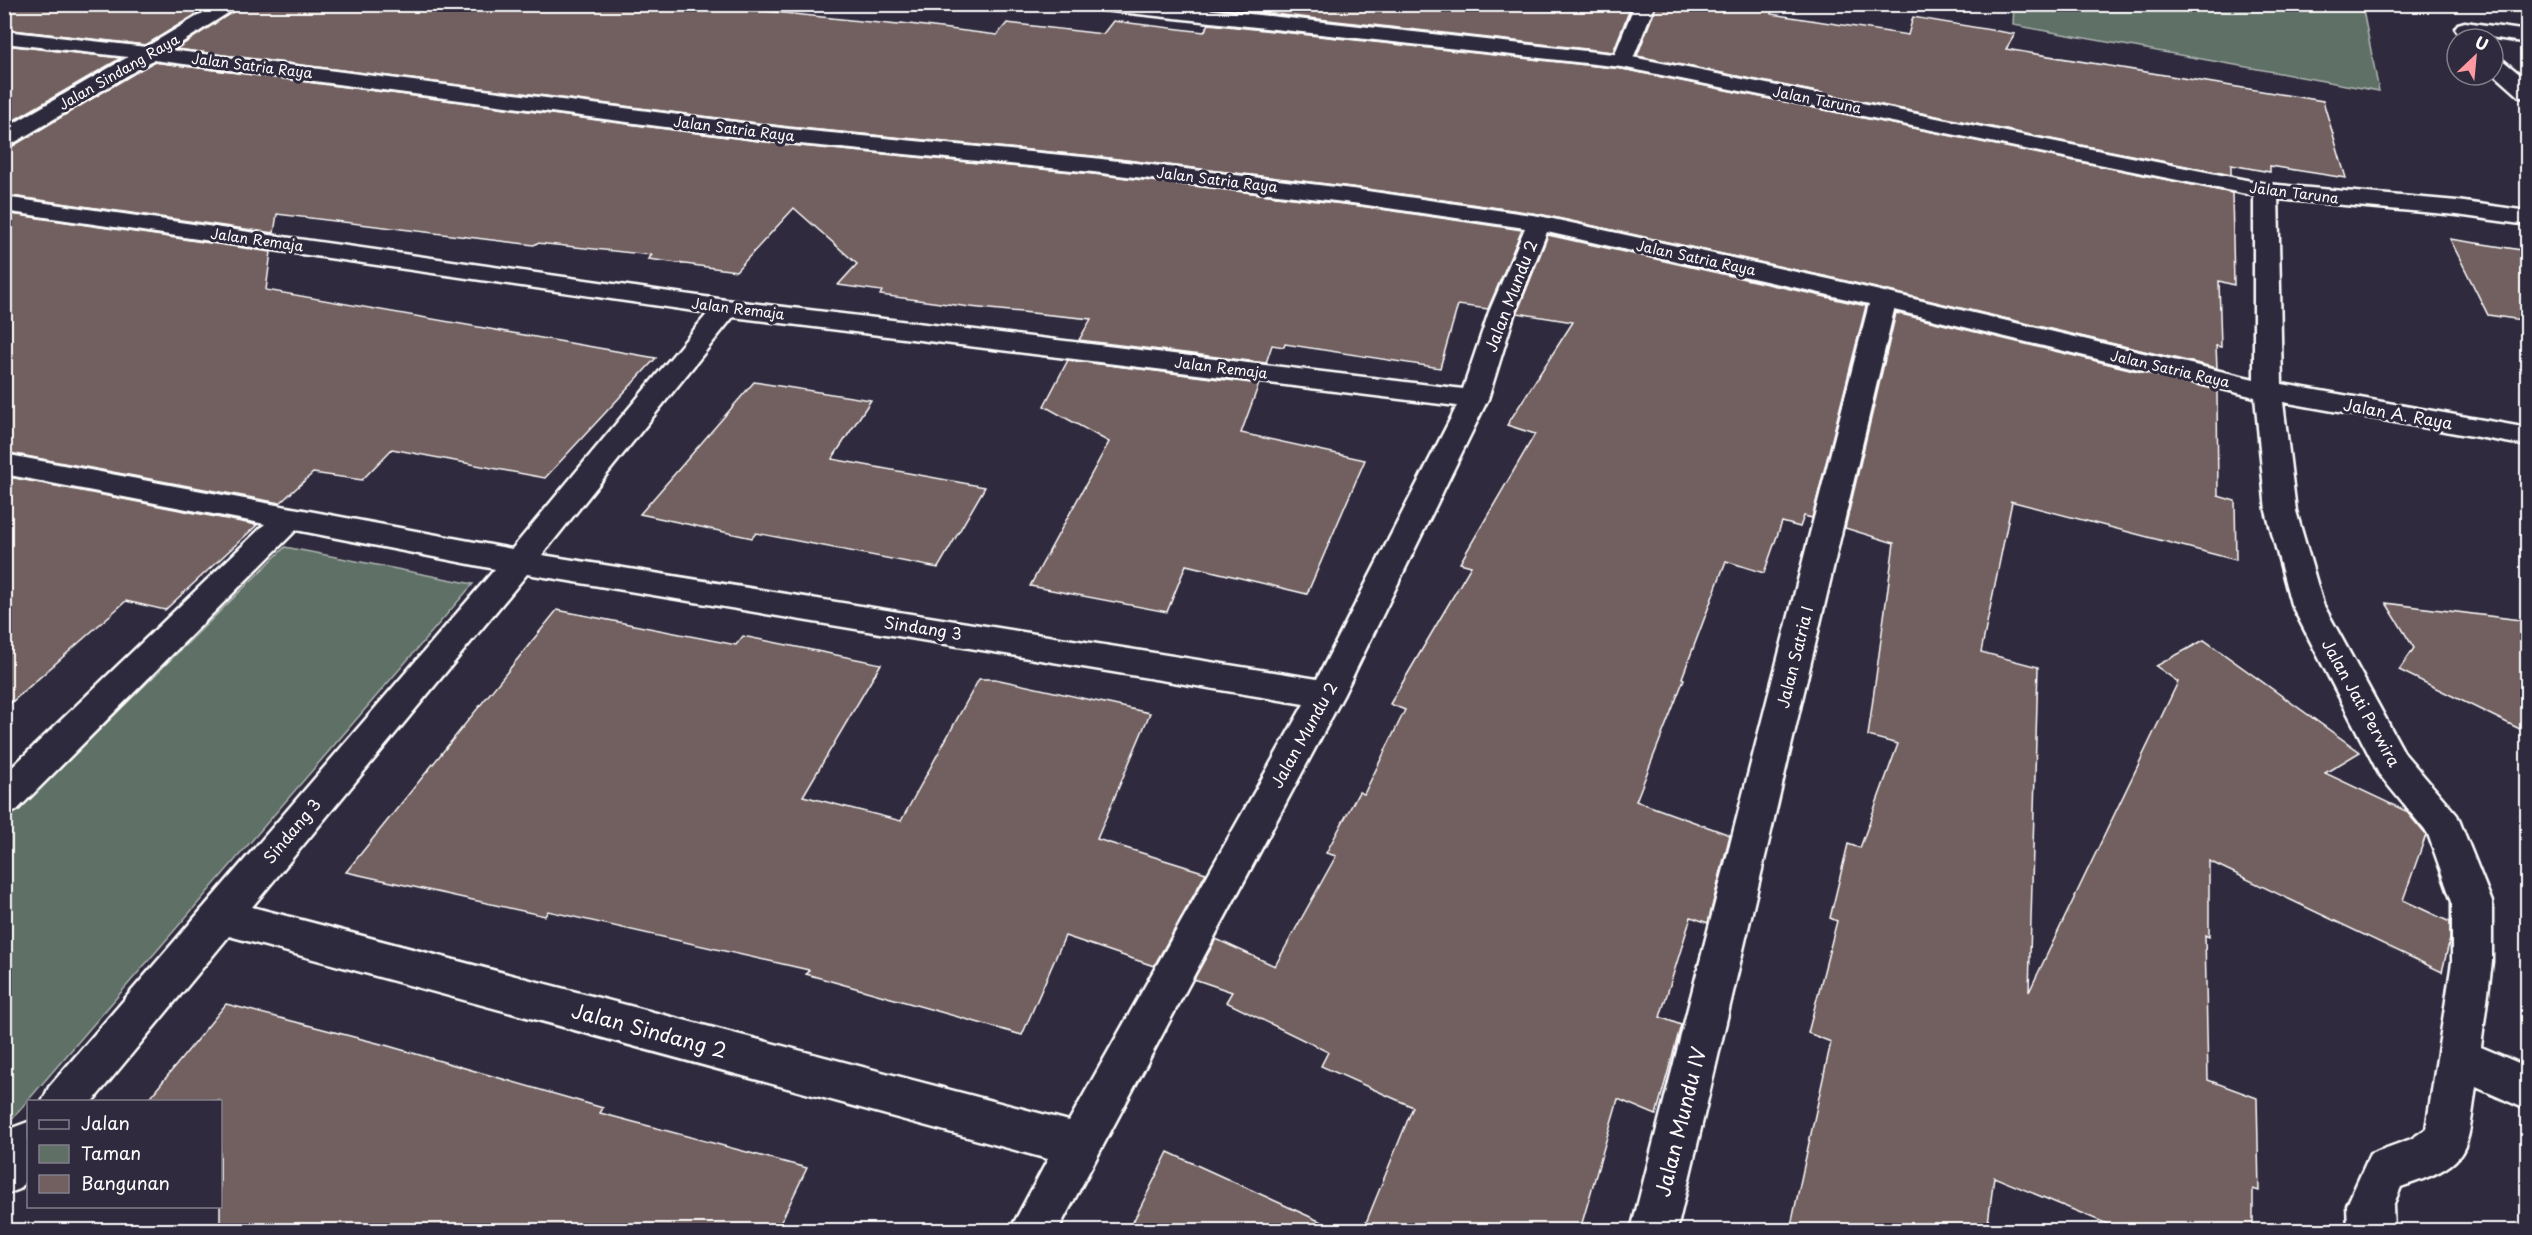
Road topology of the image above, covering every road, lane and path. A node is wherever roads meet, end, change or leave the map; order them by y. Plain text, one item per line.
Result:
1 (232, 4) edge
2 (1102, 4) edge
3 (1645, 4) edge
4 (2465, 26) edge
5 (4, 37) edge
6 (2528, 37) edge
7 (151, 54) junction
8 (1622, 61) junction
9 (2505, 72) edge
10 (2528, 92) edge
11 (4, 139) edge
12 (2266, 191) junction
13 (4, 204) edge
14 (2528, 218) edge
15 (1539, 223) junction
16 (1883, 301) junction
17 (726, 308) junction
18 (2268, 391) junction
19 (1474, 399) junction
20 (2528, 436) edge
21 (4, 464) edge
22 (290, 518) junction
23 (519, 562) junction
24 (1327, 694) junction
25 (4, 799) edge
26 (220, 916) junction
27 (1708, 1014) joint
28 (2457, 1057) junction
29 (2528, 1089) edge
30 (65, 1100) edge
31 (27, 1145) edge
32 (1078, 1145) junction
33 (4, 1173) edge
34 (1034, 1230) edge
35 (1654, 1230) edge
36 (2371, 1230) edge

1 - 7 street, Jalan Sindang Raya
2 - 8 street, Jalan Taruna
3 - 8 street
4 - 6 street
5 - 7 street, Jalan Satria Raya
7 - 11 street, Jalan Sindang Raya
7 - 15 street, Jalan Satria Raya
8 - 12 street, Jalan Taruna
9 - 10 street
12 - 14 street, Jalan Taruna
12 - 18 street, Jalan Jati Perwira
13 - 17 street, Jalan Remaja
15 - 16 street, Jalan Satria Raya
15 - 19 street, Jalan Mundu 2
16 - 18 street, Jalan Satria Raya
16 - 27 street, Jalan Satria I
17 - 19 street, Jalan Remaja
17 - 23 street, Sindang 3
18 - 20 street, Jalan A. Raya
18 - 28 street, Jalan Jati Perwira
19 - 24 street, Jalan Mundu 2
21 - 22 street, Sindang 3
22 - 23 street, Sindang 3
22 - 25 street
23 - 24 street, Sindang 3
23 - 26 street, Sindang 3
24 - 32 street, Jalan Mundu 2
26 - 30 street, Sindang 3
26 - 32 street, Jalan Sindang 2
27 - 35 street, Jalan Mundu IV
28 - 29 street
28 - 36 street, Jalan Jati Perwira
31 - 33 street
32 - 34 street, Jalan Mundu 2

